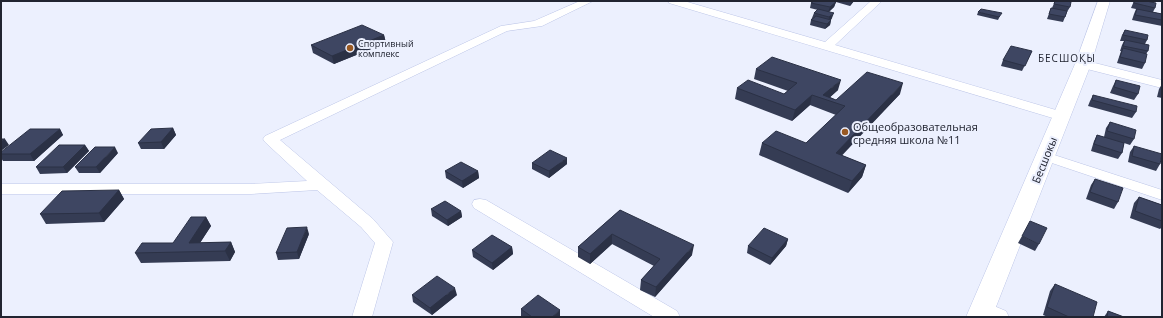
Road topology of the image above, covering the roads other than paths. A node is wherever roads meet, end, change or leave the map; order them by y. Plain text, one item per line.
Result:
1 (588, 1) edge
2 (673, 1) edge
3 (877, 1) edge
4 (1104, 1) edge
5 (826, 47) junction
6 (1084, 64) junction
7 (1162, 84) edge
8 (1061, 116) junction
9 (1046, 156) junction
10 (321, 185) junction
11 (1, 189) edge
12 (1162, 195) edge
13 (480, 204) dead end
14 (987, 314) edge
15 (362, 317) edge
16 (670, 317) edge

1 - 10 street
2 - 5 street
3 - 5 street
4 - 6 street, Бесшокы
5 - 8 street
6 - 7 street
6 - 8 street, Бесшокы
8 - 9 street, Бесшокы
9 - 12 street
9 - 14 street, Бесшокы
10 - 11 street
10 - 15 street
13 - 16 street

